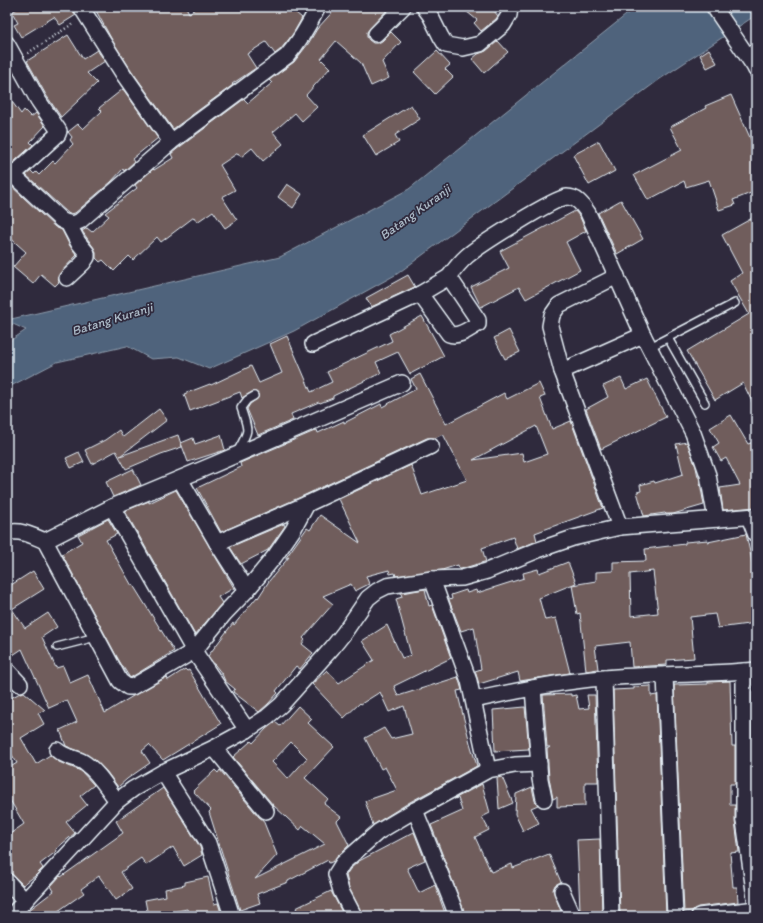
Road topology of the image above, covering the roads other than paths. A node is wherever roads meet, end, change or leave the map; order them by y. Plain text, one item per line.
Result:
1 (318, 7) edge
2 (403, 7) edge
3 (424, 7) edge
4 (510, 7) edge
5 (714, 7) edge
6 (84, 11) edge
7 (376, 34) dead end
8 (7, 44) edge
9 (755, 68) edge
10 (171, 142) junction
11 (68, 224) junction
12 (617, 276) junction
13 (449, 277) junction
14 (67, 278) dead end
15 (420, 294) junction
16 (735, 303) dead end
17 (668, 338) junction
18 (647, 341) junction
19 (313, 344) dead end
20 (562, 370) junction
21 (402, 383) dead end
22 (254, 396) dead end
23 (705, 403) dead end
24 (431, 446) dead end
25 (235, 456) junction
26 (180, 478) junction
27 (307, 504) junction
28 (112, 506) junction
29 (753, 517) edge
30 (716, 519) junction
31 (620, 527) junction
32 (7, 533) edge
33 (756, 535) edge
34 (45, 541) junction
35 (217, 543) junction
36 (432, 579) junction
37 (247, 590) junction
38 (96, 637) junction
39 (57, 647) dead end
40 (194, 651) junction
41 (7, 670) edge
42 (750, 670) edge
43 (665, 675) junction
44 (604, 678) junction
45 (20, 684) dead end
46 (533, 688) junction
47 (474, 700) junction
48 (247, 730) junction
49 (214, 748) junction
50 (57, 750) dead end
51 (539, 764) junction
52 (488, 770) junction
53 (163, 772) junction
54 (544, 799) dead end
55 (117, 801) junction
56 (415, 810) junction
57 (266, 811) dead end
58 (750, 820) edge
59 (7, 881) edge
60 (562, 891) dead end
61 (25, 901) junction
62 (756, 905) edge
63 (756, 909) edge
64 (11, 916) edge
65 (232, 916) edge
66 (354, 916) edge
67 (454, 916) edge
68 (573, 916) edge
69 (611, 916) edge
70 (674, 916) edge
71 (699, 916) edge

1 - 10 street
2 - 7 street
3 - 4 street
5 - 9 street
6 - 10 street
8 - 11 street
10 - 11 street
11 - 14 street
12 - 13 street
12 - 18 street
12 - 20 street
13 - 15 street
13 - 15 street
15 - 19 street
16 - 17 lane
17 - 18 lane
17 - 23 lane
18 - 20 street
18 - 30 street
20 - 31 street
21 - 25 street
22 - 25 lane
24 - 27 street
25 - 26 street
26 - 28 street
26 - 35 street
27 - 35 street
27 - 37 street
28 - 34 street
28 - 40 street
29 - 30 street
29 - 33 street
30 - 31 street
31 - 36 street
32 - 34 street
34 - 38 street
35 - 37 street
36 - 47 street
36 - 48 street
37 - 40 street
38 - 39 lane
38 - 40 street
40 - 48 street
41 - 45 street
42 - 43 street
42 - 58 street
43 - 44 street
43 - 70 street
44 - 46 street
44 - 69 street
46 - 47 street
46 - 51 street
47 - 52 street
48 - 49 street
49 - 53 street
49 - 57 street
50 - 55 street
51 - 52 street
51 - 54 street
52 - 56 street
53 - 55 street
53 - 65 street
55 - 61 street
56 - 66 street
56 - 67 street
58 - 62 street
59 - 61 street
60 - 68 street
61 - 64 street
63 - 71 street

